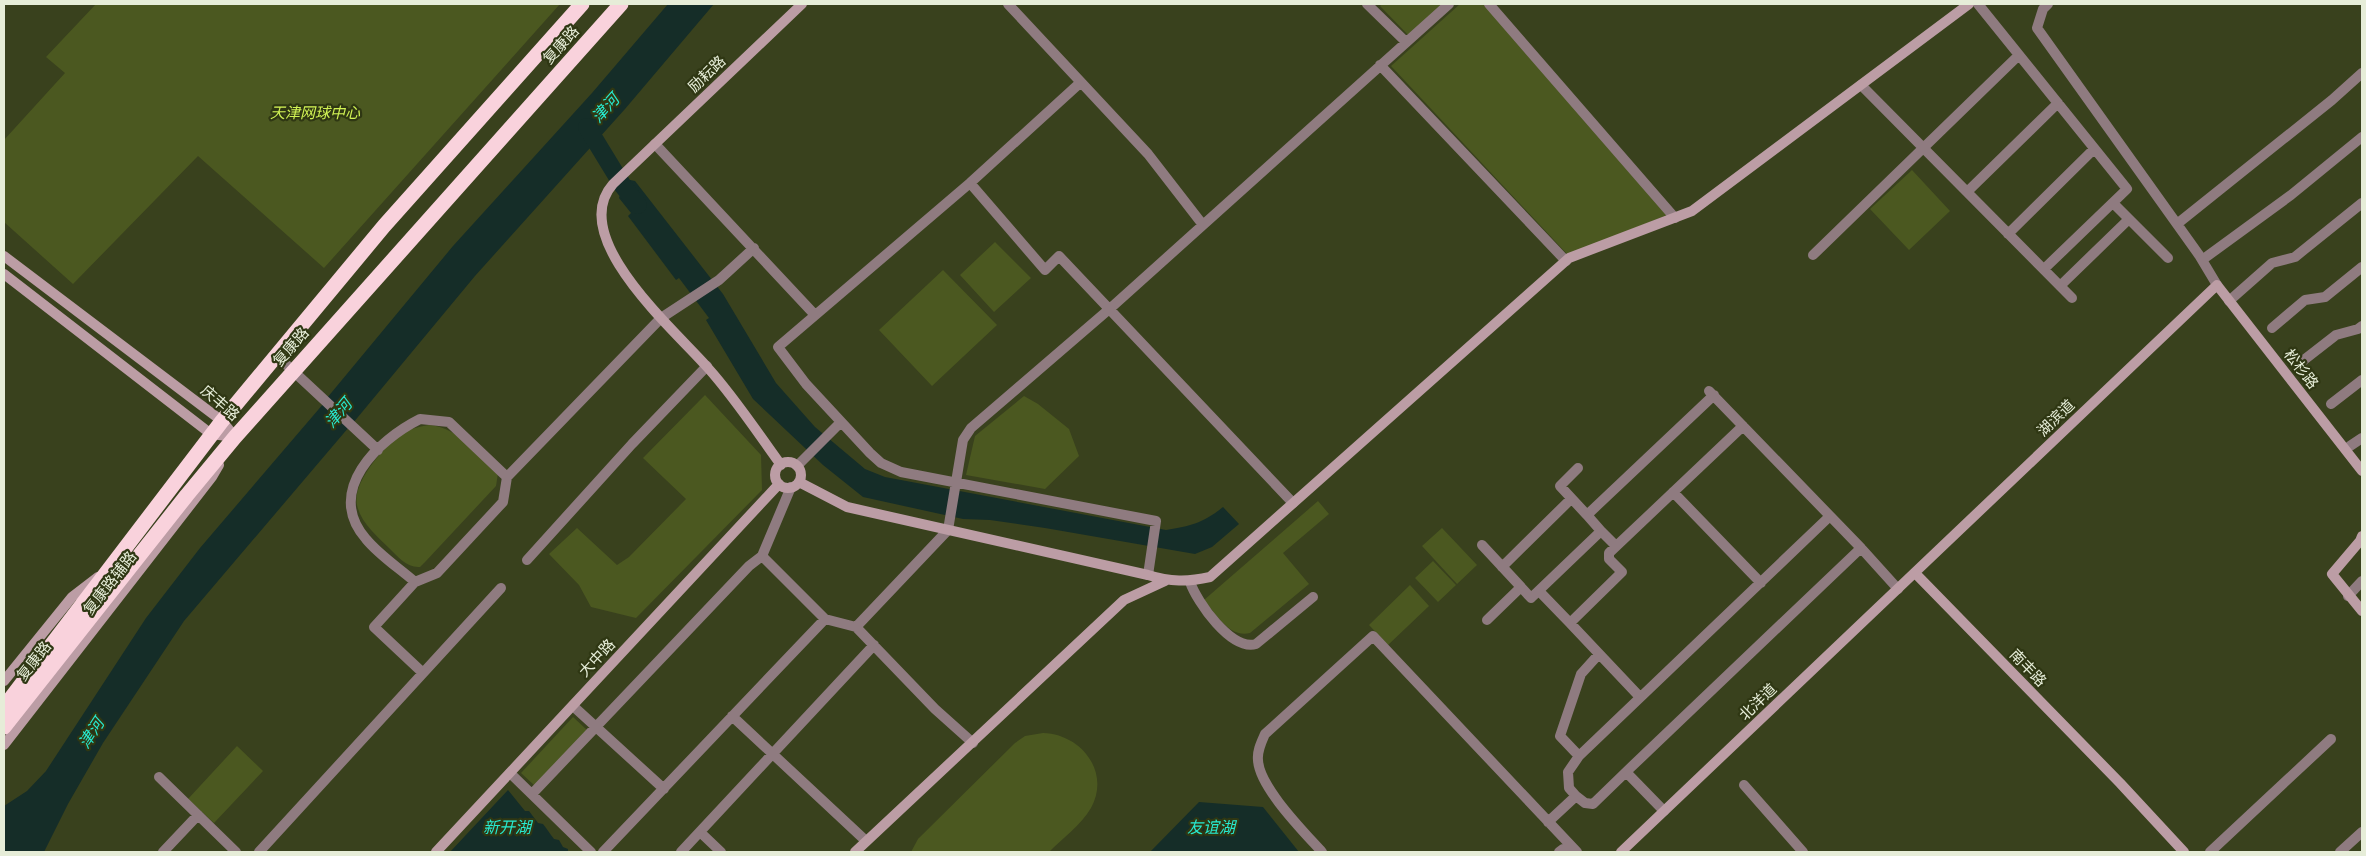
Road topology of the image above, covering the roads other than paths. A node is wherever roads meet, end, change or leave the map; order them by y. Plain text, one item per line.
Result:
1 (582, 4) edge
2 (621, 4) edge
3 (802, 4) edge
4 (1008, 4) edge
5 (1367, 4) edge
6 (1448, 4) edge
7 (1489, 4) edge
8 (1969, 4) edge
9 (1978, 4) edge
10 (2048, 4) edge
11 (1406, 42) junction
12 (2019, 55) junction
13 (1380, 65) junction
14 (2362, 73) edge
15 (1081, 82) junction
16 (1861, 85) junction
17 (2058, 103) junction
18 (2362, 138) edge
19 (655, 144) junction
20 (1924, 149) junction
21 (2094, 149) junction
22 (970, 183) junction
23 (1967, 192) junction
24 (2113, 203) junction
25 (2362, 203) edge
26 (1675, 218) junction
27 (2129, 219) junction
28 (2177, 224) junction
29 (1203, 225) junction
30 (2008, 234) junction
31 (754, 248) junction
32 (1813, 255) dead end
33 (4, 256) edge
34 (2168, 258) dead end
35 (2202, 260) junction
36 (1566, 261) junction
37 (2362, 267) edge
38 (2044, 270) junction
39 (4, 274) edge
40 (2217, 285) junction
41 (2060, 286) junction
42 (2072, 298) dead end
43 (2230, 301) junction
44 (1109, 310) junction
45 (815, 315) junction
46 (661, 318) junction
47 (2362, 326) edge
48 (2272, 328) dead end
49 (277, 356) junction
50 (2300, 364) dead end
51 (707, 366) junction
52 (293, 372) junction
53 (2362, 380) edge
54 (2331, 404) dead end
55 (222, 421) junction
56 (841, 422) junction
57 (1743, 426) junction
58 (212, 434) junction
59 (236, 437) junction
60 (2362, 438) edge
61 (2350, 446) dead end
62 (378, 450) junction
63 (781, 465) junction
64 (797, 466) junction
65 (1578, 468) dead end
66 (2362, 471) edge
67 (507, 477) junction
68 (955, 482) junction
69 (779, 484) junction
70 (795, 484) junction
71 (1673, 492) junction
72 (1570, 499) junction
73 (1293, 503) junction
74 (1587, 515) junction
75 (1830, 516) junction
76 (948, 530) junction
77 (1601, 531) junction
78 (2362, 536) edge
79 (1482, 545) dead end
80 (1616, 546) junction
81 (1861, 548) junction
82 (762, 556) junction
83 (526, 560) dead end
84 (1502, 567) junction
85 (106, 570) junction
86 (1915, 573) junction
87 (1148, 575) junction
88 (1165, 581) junction
89 (2362, 581) edge
90 (414, 582) junction
91 (1190, 582) junction
92 (1761, 583) junction
93 (1521, 587) junction
94 (501, 588) dead end
95 (1898, 590) junction
96 (1539, 591) junction
97 (2348, 596) junction
98 (1313, 597) dead end
99 (2362, 612) edge
100 (825, 619) junction
101 (1487, 620) dead end
102 (1570, 623) junction
103 (856, 628) junction
104 (69, 634) junction
105 (874, 645) junction
106 (1599, 654) junction
107 (423, 673) junction
108 (4, 681) edge
109 (1638, 695) dead end
110 (573, 706) junction
111 (4, 707) edge
112 (732, 716) junction
113 (4, 727) edge
114 (595, 727) junction
115 (2330, 739) dead end
116 (973, 743) junction
117 (4, 745) edge
118 (772, 754) junction
119 (1579, 756) junction
120 (1626, 772) junction
121 (510, 773) junction
122 (159, 777) dead end
123 (2120, 783) junction
124 (1744, 784) dead end
125 (664, 789) junction
126 (532, 794) junction
127 (1576, 796) junction
128 (1664, 812) junction
129 (198, 815) junction
130 (1548, 822) junction
131 (700, 832) junction
132 (2362, 832) edge
133 (866, 841) junction
134 (162, 852) edge
135 (236, 852) edge
136 (259, 852) edge
137 (436, 852) edge
138 (591, 852) edge
139 (603, 852) edge
140 (681, 852) edge
141 (721, 852) edge
142 (855, 852) edge
143 (1322, 852) edge
144 (1560, 852) edge
145 (1567, 852) edge
146 (1577, 852) edge
147 (1621, 852) edge
148 (1803, 852) edge
149 (2184, 852) edge
150 (2192, 852) edge
151 (2210, 852) edge
152 (2340, 852) edge

1 - 49 highway, 复康路
2 - 52 highway, 复康路
3 - 19 street, 励耘路
4 - 15 street
5 - 11 street
6 - 11 street
7 - 26 street
8 - 16 street
9 - 12 street
10 - 28 street
11 - 13 street
12 - 17 street
12 - 20 street
13 - 29 street
13 - 36 street
14 - 28 street
15 - 22 street
15 - 29 street
16 - 20 street
16 - 26 street
17 - 21 street
17 - 23 street
18 - 35 street
19 - 31 street
19 - 46 street, 励耘路
20 - 23 street
20 - 32 street
21 - 24 street
21 - 30 street
22 - 44 street
22 - 45 street
23 - 30 street
24 - 27 street
24 - 38 street
25 - 43 street
26 - 36 street
27 - 34 street
27 - 41 street
28 - 35 street
29 - 44 street
30 - 38 street
31 - 45 street
31 - 46 street
33 - 55 street, 庆丰路
35 - 40 street
36 - 73 street
37 - 48 street
38 - 41 street
39 - 58 street, 庆丰路
40 - 43 street, 松杉路
40 - 86 street, 湖滨道
41 - 42 street
43 - 66 street, 松杉路
44 - 68 street
44 - 73 street
45 - 56 street
46 - 51 street, 励耘路
46 - 67 street
47 - 50 street
49 - 52 street
49 - 55 highway, 复康路
51 - 63 street, 励耘路
51 - 83 street
52 - 59 highway, 复康路
52 - 62 street
53 - 54 street
55 - 58 highway, 复康路
55 - 59 street, 庆丰路
56 - 64 street
56 - 68 street
57 - 71 street
57 - 74 street
57 - 75 street
58 - 59 street, 庆丰路
58 - 85 highway, 复康路
59 - 104 highway, 复康路
59 - 117 street, 复康路辅路
60 - 61 street
62 - 67 street
62 - 90 street
63 - 64 street
63 - 69 street
64 - 70 street
65 - 72 street
67 - 90 street
68 - 76 street
68 - 87 street
69 - 70 street
69 - 110 street, 大中路
70 - 76 street
70 - 82 street
71 - 80 street
71 - 92 street
72 - 74 street
72 - 84 street
73 - 91 street
74 - 77 street
75 - 81 street
75 - 92 street
76 - 87 street
76 - 103 street
77 - 80 street
77 - 96 street
78 - 97 street
79 - 84 street
80 - 102 street
81 - 95 street
81 - 120 street
82 - 100 street
82 - 114 street
84 - 93 street
85 - 104 highway, 复康路
85 - 108 street, 复康路辅路
86 - 95 street, 北洋道
86 - 123 street, 南丰路
87 - 88 street
88 - 91 street
88 - 116 street
89 - 97 street
90 - 107 street
91 - 98 street
92 - 119 street
93 - 96 street
93 - 101 street
94 - 107 street
95 - 128 street, 北洋道
96 - 102 street
97 - 99 street
100 - 103 street
100 - 112 street
102 - 106 street
103 - 105 street
104 - 111 highway, 复康路
104 - 113 highway, 复康路
105 - 116 street
105 - 118 street
106 - 109 street
106 - 119 street
107 - 136 street
110 - 114 street
110 - 121 street, 大中路
112 - 118 street
112 - 125 street
114 - 125 street
114 - 126 street
115 - 151 street
116 - 133 street
118 - 131 street
118 - 133 street
119 - 127 street
120 - 127 street
120 - 128 street
121 - 126 street
121 - 137 street, 大中路
122 - 129 street
123 - 149 street, 南丰路
123 - 150 street, 南丰路
124 - 148 street
125 - 139 street
126 - 138 street
127 - 130 street
128 - 147 street, 北洋道
129 - 134 street
129 - 135 street
130 - 143 street
130 - 146 street
131 - 140 street
131 - 141 street
132 - 152 street
133 - 142 street
144 - 145 street

